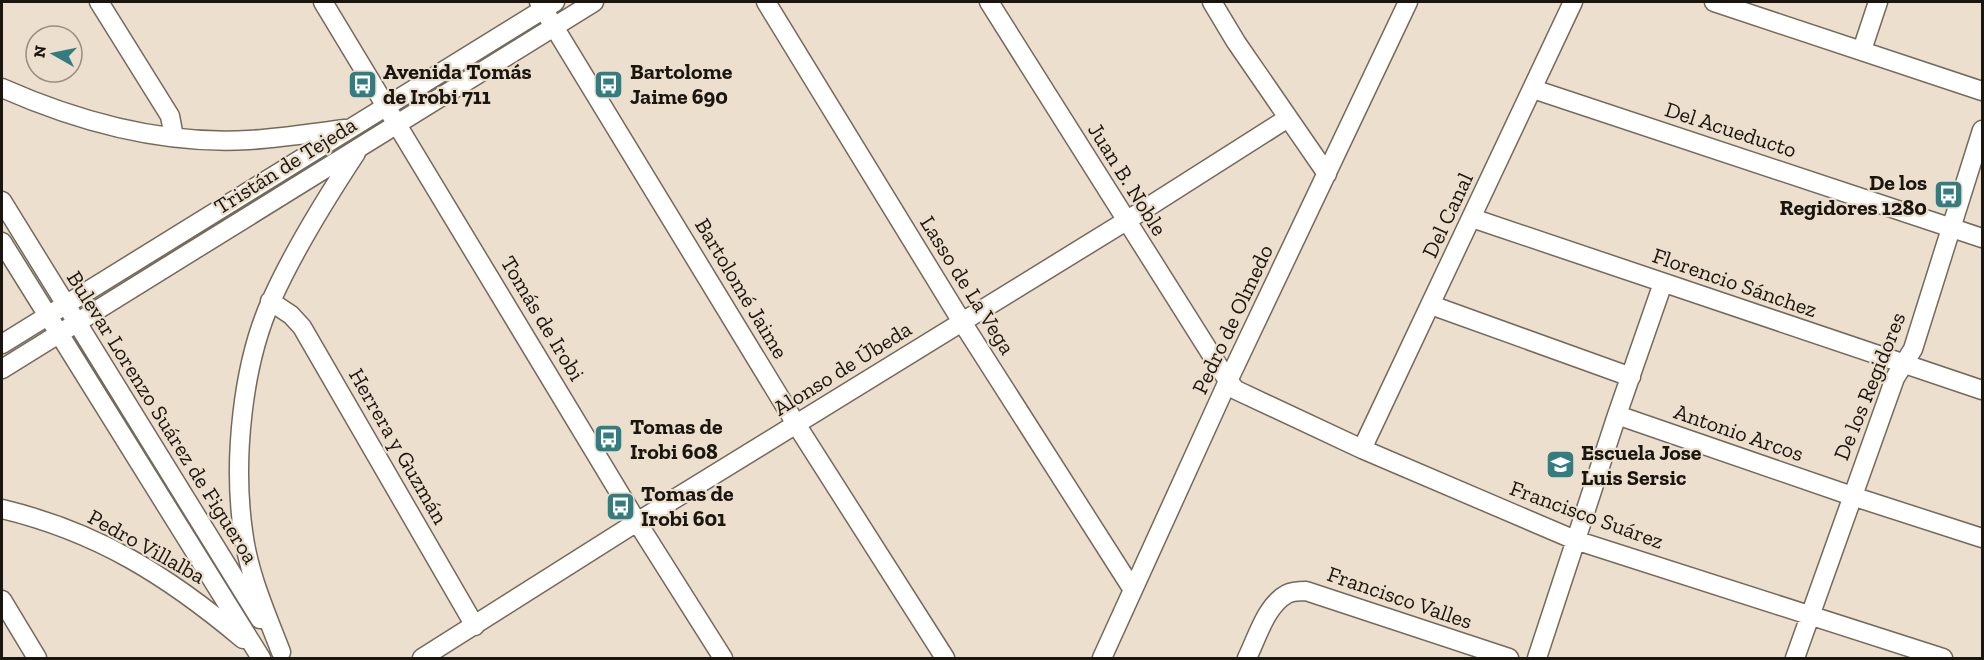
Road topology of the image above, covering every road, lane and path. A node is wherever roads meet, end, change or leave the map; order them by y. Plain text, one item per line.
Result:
1 (99, 2) edge
2 (323, 2) edge
3 (594, 2) edge
4 (766, 2) edge
5 (989, 2) edge
6 (1197, 2) edge
7 (1212, 2) edge
8 (1408, 2) edge
9 (1573, 2) edge
10 (1878, 2) edge
11 (1723, 3) edge
12 (546, 4) edge
13 (554, 26) junction
14 (1236, 42) junction
15 (1862, 50) junction
16 (2, 88) edge
17 (1533, 88) junction
18 (1983, 91) edge
19 (388, 106) junction
20 (1288, 118) junction
21 (398, 123) junction
22 (352, 128) junction
23 (1983, 130) edge
24 (174, 137) junction
25 (359, 148) junction
26 (1327, 174) junction
27 (2, 201) edge
28 (1472, 218) junction
29 (1126, 221) junction
30 (1952, 228) junction
31 (1983, 238) edge
32 (2, 242) edge
33 (1663, 283) junction
34 (270, 301) junction
35 (65, 304) junction
36 (1431, 305) junction
37 (47, 316) junction
38 (962, 322) junction
39 (77, 323) junction
40 (59, 335) junction
41 (2, 344) edge
42 (1903, 364) junction
43 (2, 369) edge
44 (1630, 377) junction
45 (1228, 381) junction
46 (1983, 390) edge
47 (1617, 415) junction
48 (796, 424) junction
49 (1362, 449) junction
50 (1852, 496) junction
51 (2, 509) edge
52 (637, 522) junction
53 (1983, 538) edge
54 (1575, 540) junction
55 (1133, 590) junction
56 (2, 600) edge
57 (1809, 615) junction
58 (475, 626) junction
59 (258, 654) edge
60 (283, 655) edge
61 (38, 658) edge
62 (422, 658) edge
63 (723, 658) edge
64 (945, 658) edge
65 (1102, 658) edge
66 (1247, 658) edge
67 (1509, 658) edge
68 (1537, 658) edge
69 (1795, 658) edge
70 (1943, 658) edge

1 - 24 street
2 - 19 street, Tomás de Irobi
3 - 13 street, Tristán de Tejeda
4 - 38 street, Lasso de La Vega
5 - 29 street, Juan B. Noble
6 - 14 street
7 - 14 street
8 - 26 street, Pedro de Olmedo
9 - 17 street, Del Canal
10 - 15 street
11 - 15 street
12 - 13 street, Bartolomé Jaime
12 - 19 street, Tristán de Tejeda
13 - 21 street, Tristán de Tejeda
13 - 48 street, Bartolomé Jaime
14 - 20 street
15 - 18 street
16 - 24 street
17 - 28 street, Del Canal
17 - 30 street, Del Acueducto
19 - 21 street, Tomás de Irobi
19 - 22 street, Tristán de Tejeda
20 - 26 street
20 - 29 street, Alonso de Úbeda
21 - 25 street, Tristán de Tejeda
21 - 52 street, Tomás de Irobi
22 - 24 street
22 - 35 street, Tristán de Tejeda
23 - 30 street, De los Regidores
25 - 34 street
25 - 39 street, Tristán de Tejeda
26 - 45 street, Pedro de Olmedo
27 - 35 street, Bulevar Lorenzo Suárez de Figueroa
28 - 33 street, Florencio Sánchez
28 - 36 street, Del Canal
29 - 38 street, Alonso de Úbeda
29 - 45 street, Juan B. Noble
30 - 31 street, Del Acueducto
30 - 42 street, De los Regidores
32 - 37 street, Bulevar Lorenzo Suárez de Figueroa
33 - 42 street, Florencio Sánchez
33 - 44 street
34 - 58 street, Herrera y Guzmán
34 - 60 street
35 - 37 street, Tristán de Tejeda
35 - 39 street, Bulevar Lorenzo Suárez de Figueroa
36 - 44 street
36 - 49 street, Del Canal
37 - 40 street, Bulevar Lorenzo Suárez de Figueroa
37 - 41 street, Tristán de Tejeda
38 - 48 street, Alonso de Úbeda
38 - 55 street, Lasso de La Vega
39 - 40 street, Tristán de Tejeda
39 - 60 street, Bulevar Lorenzo Suárez de Figueroa
40 - 43 street, Tristán de Tejeda
40 - 59 street, Bulevar Lorenzo Suárez de Figueroa
42 - 46 street, Florencio Sánchez
42 - 50 street, De los Regidores
44 - 47 street
45 - 49 street, Francisco Suárez
45 - 55 street, Pedro de Olmedo
47 - 50 street, Antonio Arcos
47 - 54 street
48 - 52 street, Alonso de Úbeda
48 - 64 street, Bartolomé Jaime
49 - 54 street, Francisco Suárez
50 - 53 street, Antonio Arcos
50 - 57 street, De los Regidores
51 - 59 street, Pedro Villalba
52 - 58 street, Alonso de Úbeda
52 - 63 street, Tomás de Irobi
54 - 57 street, Francisco Suárez
54 - 68 street
55 - 65 street, Pedro de Olmedo
56 - 61 street
57 - 69 street, De los Regidores
57 - 70 street, Francisco Suárez
58 - 62 street, Alonso de Úbeda
66 - 67 street, Francisco Valles

